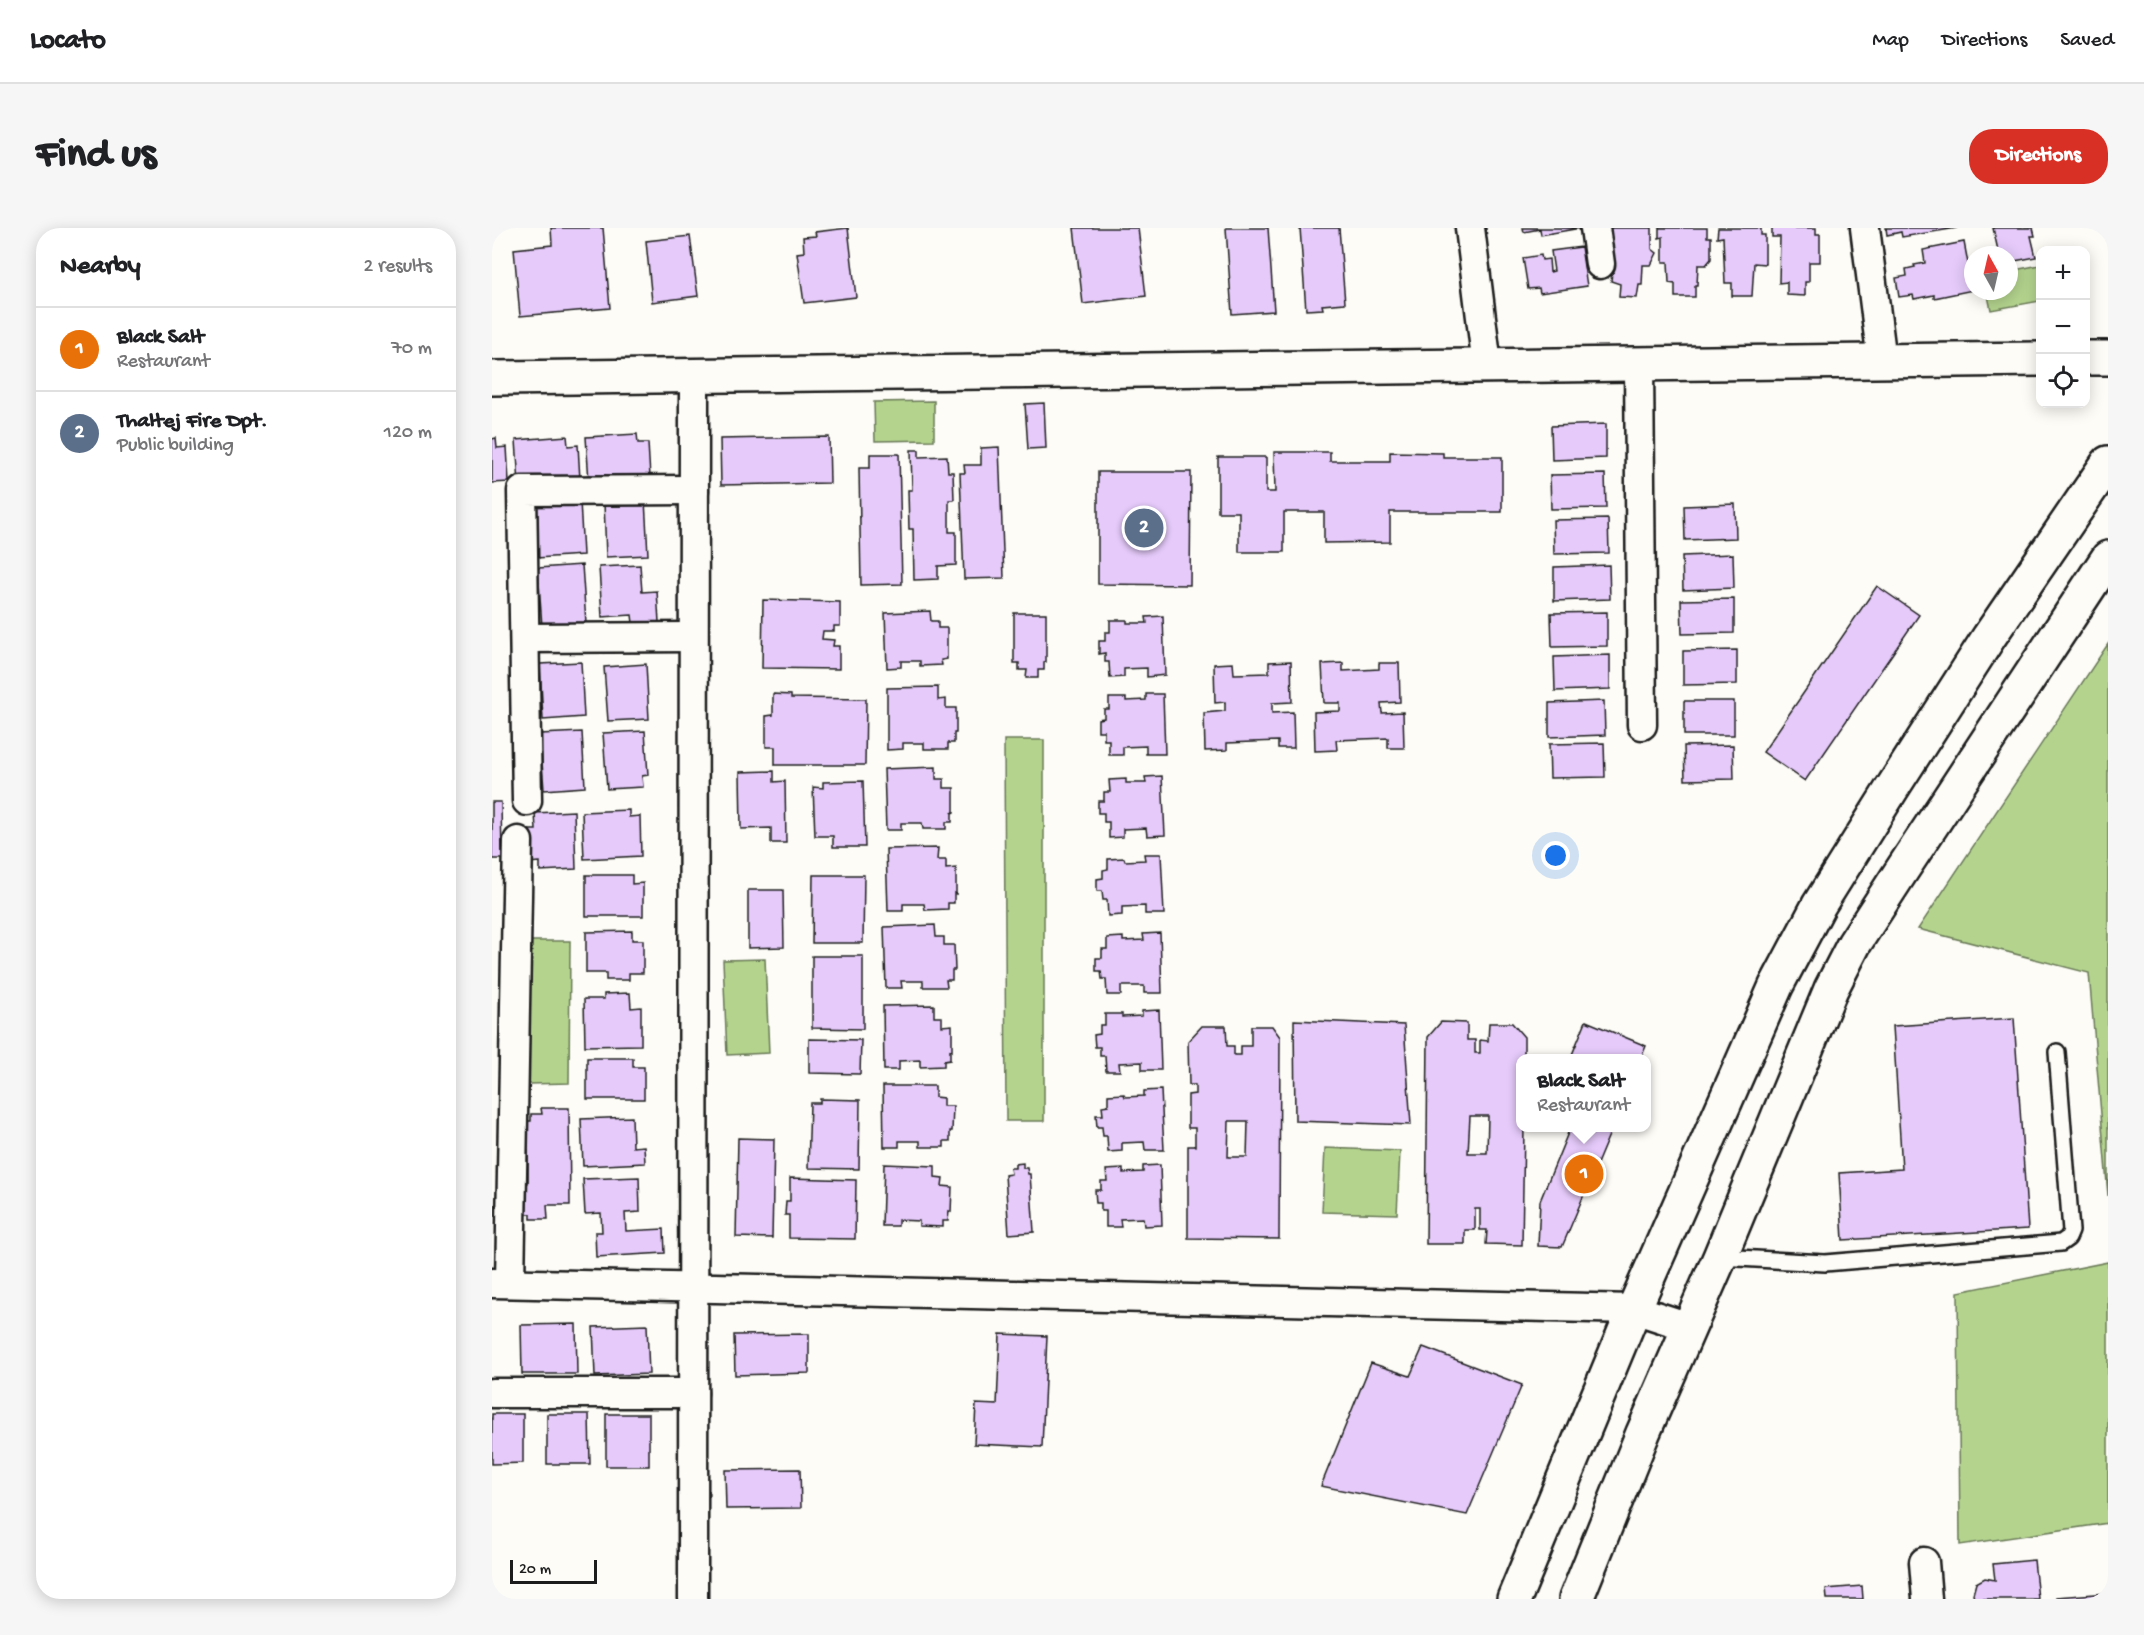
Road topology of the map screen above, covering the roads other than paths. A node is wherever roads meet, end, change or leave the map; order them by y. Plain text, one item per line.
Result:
1 (1470, 228) edge
2 (1595, 228) edge
3 (1864, 228) edge
4 (1600, 264) dead end
5 (2090, 358) edge
6 (2108, 358) edge
7 (2036, 359) edge
8 (1882, 361) junction
9 (1639, 364) junction
10 (1487, 366) junction
11 (694, 375) junction
12 (492, 378) edge
13 (2108, 463) edge
14 (694, 490) junction
15 (2108, 558) edge
16 (693, 637) junction
17 (525, 638) junction
18 (1642, 725) dead end
19 (527, 801) dead end
20 (518, 841) dead end
21 (2056, 1052) dead end
22 (1720, 1257) junction
23 (501, 1283) edge
24 (693, 1287) junction
25 (1634, 1309) junction
26 (1689, 1327) junction
27 (492, 1393) edge
28 (693, 1393) junction
29 (1924, 1562) dead end
30 (693, 1599) edge
31 (1514, 1599) edge
32 (1576, 1599) edge
33 (1927, 1599) edge

1 - 10 street
2 - 4 street
3 - 8 street
5 - 6 main road
7 - 8 main road
8 - 9 main road
9 - 10 main road
9 - 18 street
10 - 11 main road
11 - 12 main road
11 - 14 street
13 - 25 main road
14 - 16 street
14 - 17 street
15 - 22 main road
16 - 17 street
16 - 24 street
17 - 19 street
20 - 23 street
21 - 22 lane
22 - 26 main road
23 - 24 street
24 - 25 street
24 - 28 street
25 - 26 street
25 - 31 main road
26 - 32 main road
27 - 28 street
28 - 30 street
29 - 33 street

